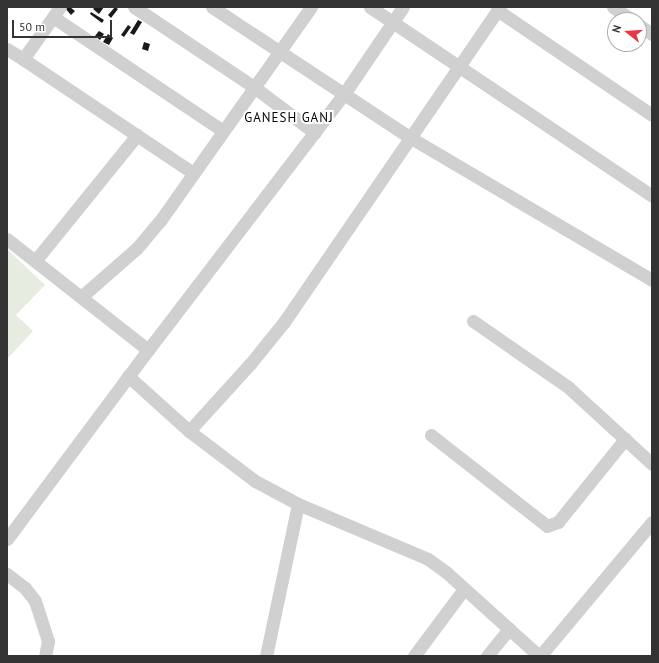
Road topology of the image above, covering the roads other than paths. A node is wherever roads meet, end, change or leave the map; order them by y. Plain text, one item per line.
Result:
1 (134, 7) edge
2 (212, 7) edge
3 (311, 7) edge
4 (370, 7) edge
5 (403, 7) edge
6 (498, 9) edge
7 (56, 12) edge
8 (393, 22) junction
9 (7, 49) edge
10 (279, 53) junction
11 (23, 59) junction
12 (459, 66) junction
13 (254, 88) junction
14 (344, 94) junction
15 (652, 115) edge
16 (223, 132) junction
17 (315, 133) junction
18 (138, 136) junction
19 (411, 138) junction
20 (193, 173) junction
21 (652, 196) edge
22 (7, 239) edge
23 (35, 261) junction
24 (652, 280) edge
25 (81, 297) junction
26 (473, 321) dead end
27 (148, 350) junction
28 (128, 376) junction
29 (189, 432) junction
30 (430, 435) dead end
31 (625, 439) junction
32 (652, 464) edge
33 (298, 504) junction
34 (652, 522) edge
35 (7, 540) edge
36 (7, 574) edge
37 (464, 589) junction
38 (509, 629) junction
39 (45, 656) edge
40 (266, 656) edge
41 (414, 656) edge
42 (487, 656) edge
43 (540, 656) edge

1 - 13 street
2 - 10 street
3 - 10 street
4 - 8 street
5 - 8 street
6 - 12 street
6 - 15 street
7 - 11 street
7 - 16 street
8 - 12 street
8 - 14 street
9 - 11 street
10 - 13 street
10 - 14 street
11 - 18 street
12 - 19 street
12 - 21 street
13 - 16 street
13 - 17 street
14 - 17 street
14 - 19 street
16 - 20 street
17 - 27 street
18 - 20 street
18 - 23 street
19 - 24 street
19 - 29 street
20 - 25 street
22 - 23 street
23 - 25 street
25 - 27 street
26 - 31 street
27 - 28 street
28 - 29 street
28 - 35 street
29 - 33 street
30 - 31 street
31 - 32 street
33 - 37 street
33 - 40 street
34 - 43 street
36 - 39 street
37 - 38 street
37 - 41 street
38 - 42 street
38 - 43 street

